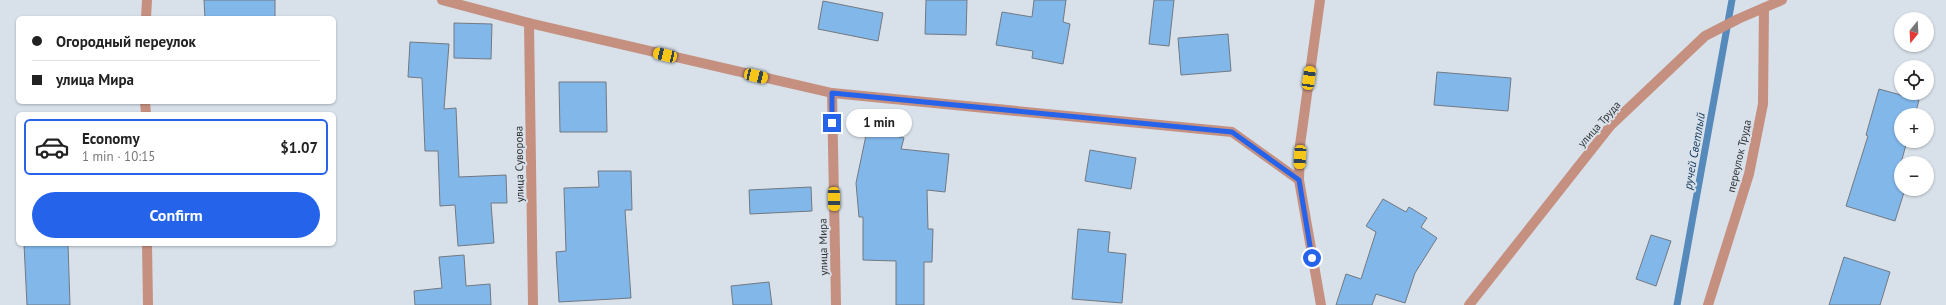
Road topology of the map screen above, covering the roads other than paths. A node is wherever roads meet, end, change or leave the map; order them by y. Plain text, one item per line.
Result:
1 (147, 0) edge
2 (442, 0) edge
3 (1320, 0) edge
4 (1782, 0) edge
5 (1764, 8) junction
6 (146, 16) edge
7 (529, 23) junction
8 (832, 93) junction
9 (1299, 180) junction
10 (147, 246) edge
11 (148, 305) edge
12 (534, 305) edge
13 (836, 305) edge
14 (1320, 305) edge
15 (1469, 305) edge
16 (1708, 305) edge

1 - 6 street
2 - 7 street
3 - 9 street
4 - 5 street, улица Труда
5 - 15 street, улица Труда
5 - 16 street, переулок Труда
7 - 8 street
7 - 12 street, улица Суворова
8 - 9 street
8 - 13 street, улица Мира
9 - 14 street
10 - 11 street

